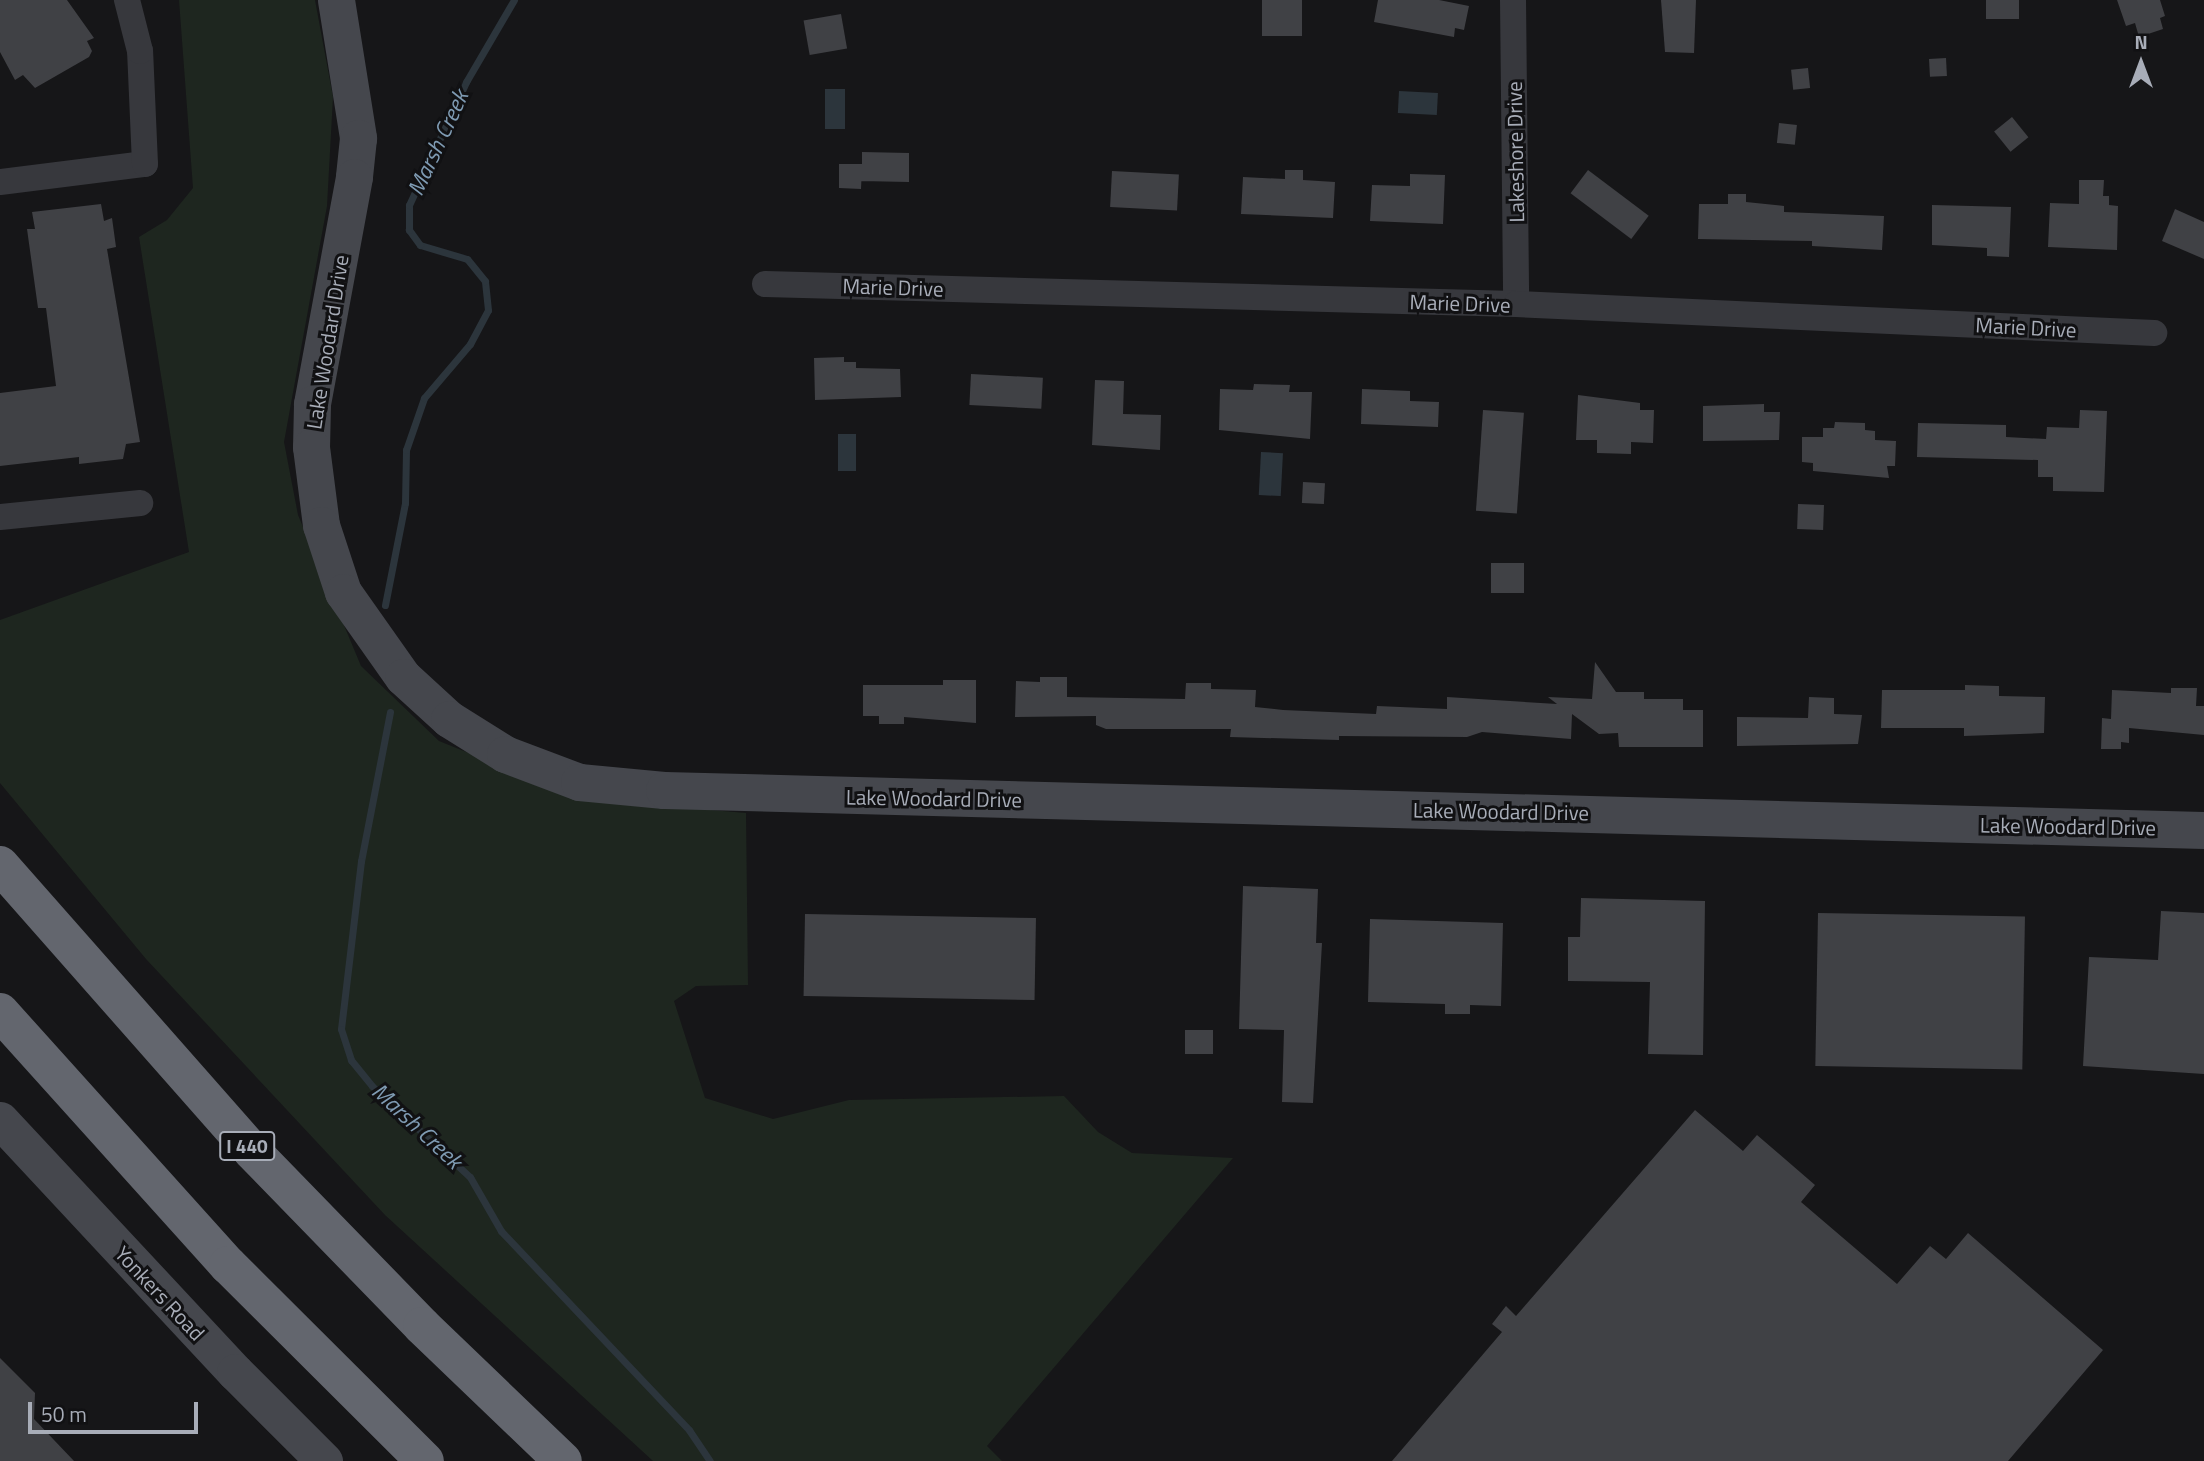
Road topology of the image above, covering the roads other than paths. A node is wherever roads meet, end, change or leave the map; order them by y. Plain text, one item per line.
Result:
1 (127, 0) edge
2 (336, 0) edge
3 (1513, 0) edge
4 (0, 182) edge
5 (765, 284) dead end
6 (1516, 304) junction
7 (2154, 333) dead end
8 (140, 503) dead end
9 (0, 517) edge
10 (2204, 830) edge
11 (0, 865) edge
12 (0, 1012) edge
13 (0, 1121) edge
14 (324, 1461) edge
15 (425, 1461) edge
16 (563, 1461) edge

1 - 4 street
2 - 10 street, Lake Woodard Drive
3 - 6 street, Lakeshore Drive
5 - 6 street, Marie Drive
6 - 7 street, Marie Drive
8 - 9 street
11 - 16 highway, I 440
12 - 15 highway
13 - 14 street, Yonkers Road

